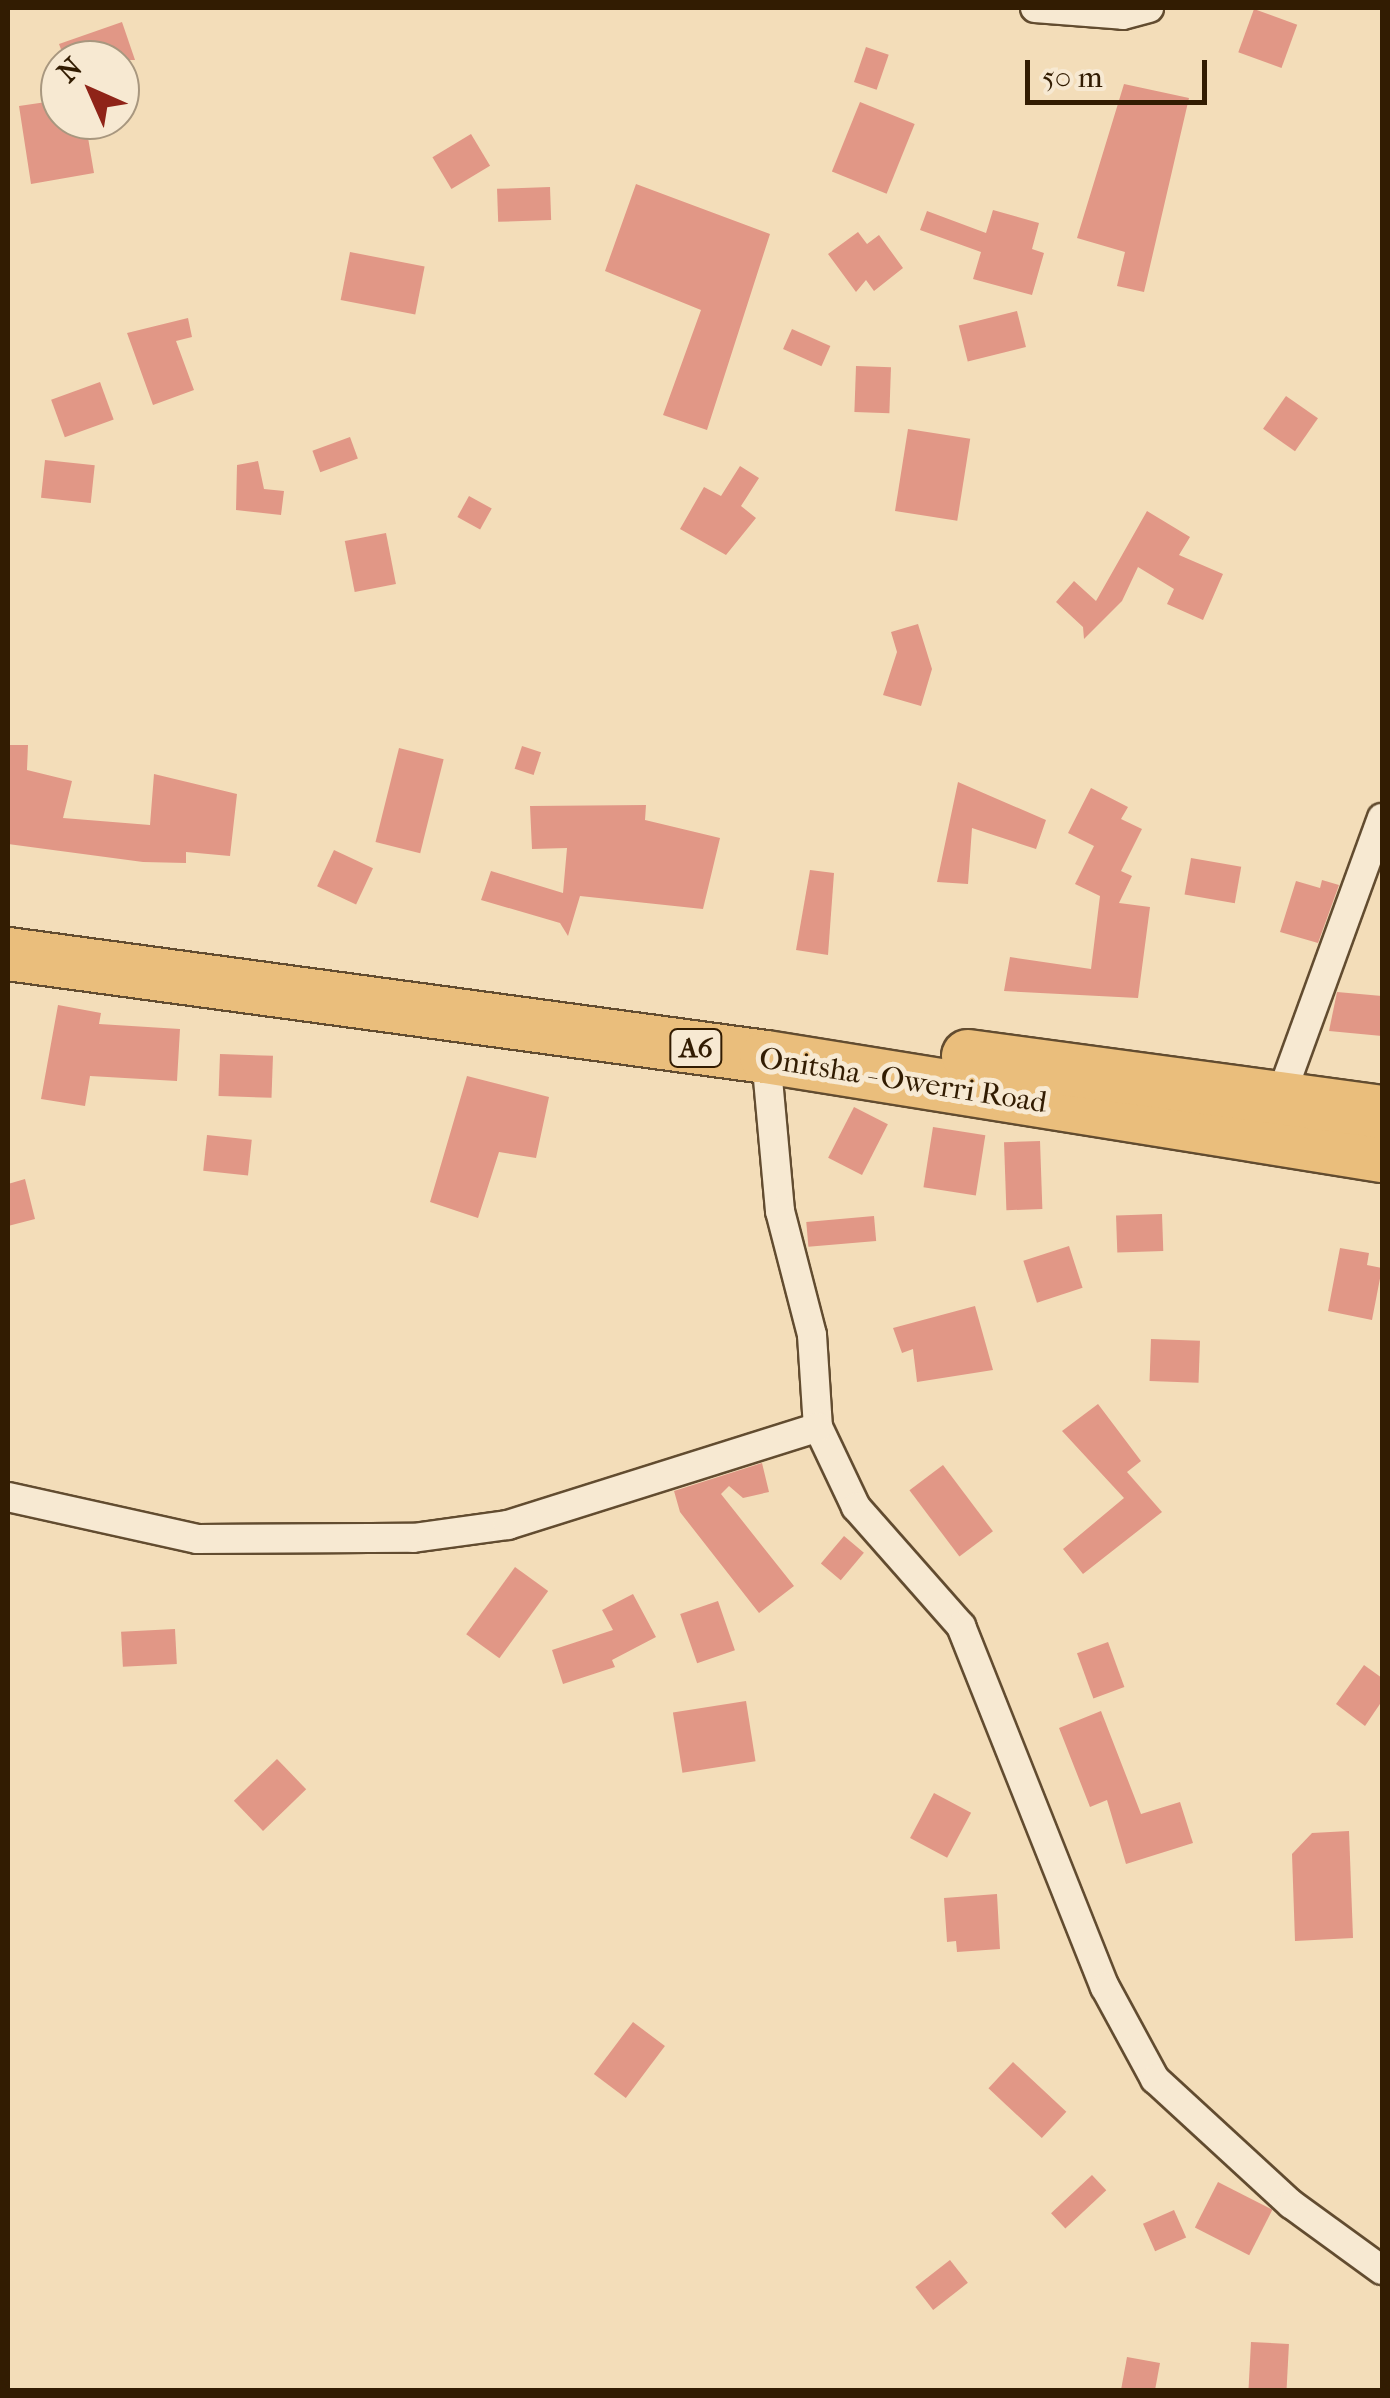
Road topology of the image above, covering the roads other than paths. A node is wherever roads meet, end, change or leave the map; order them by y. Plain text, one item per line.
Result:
1 (1035, 8) edge
2 (1149, 8) edge
3 (1382, 818) edge
4 (8, 921) edge
5 (8, 954) edge
6 (766, 1057) junction
7 (1280, 1098) junction
8 (1382, 1112) edge
9 (1382, 1156) edge
10 (818, 1427) junction
11 (8, 1497) edge
12 (1382, 2270) edge

1 - 2 street
3 - 7 street
4 - 7 highway, Onitsha - Owerri Road / A6
5 - 6 highway, Onitsha - Owerri Road / A6
6 - 9 highway, Onitsha - Owerri Road / A6
6 - 10 street
7 - 8 highway, Onitsha - Owerri Road / A6
10 - 11 street
10 - 12 street

